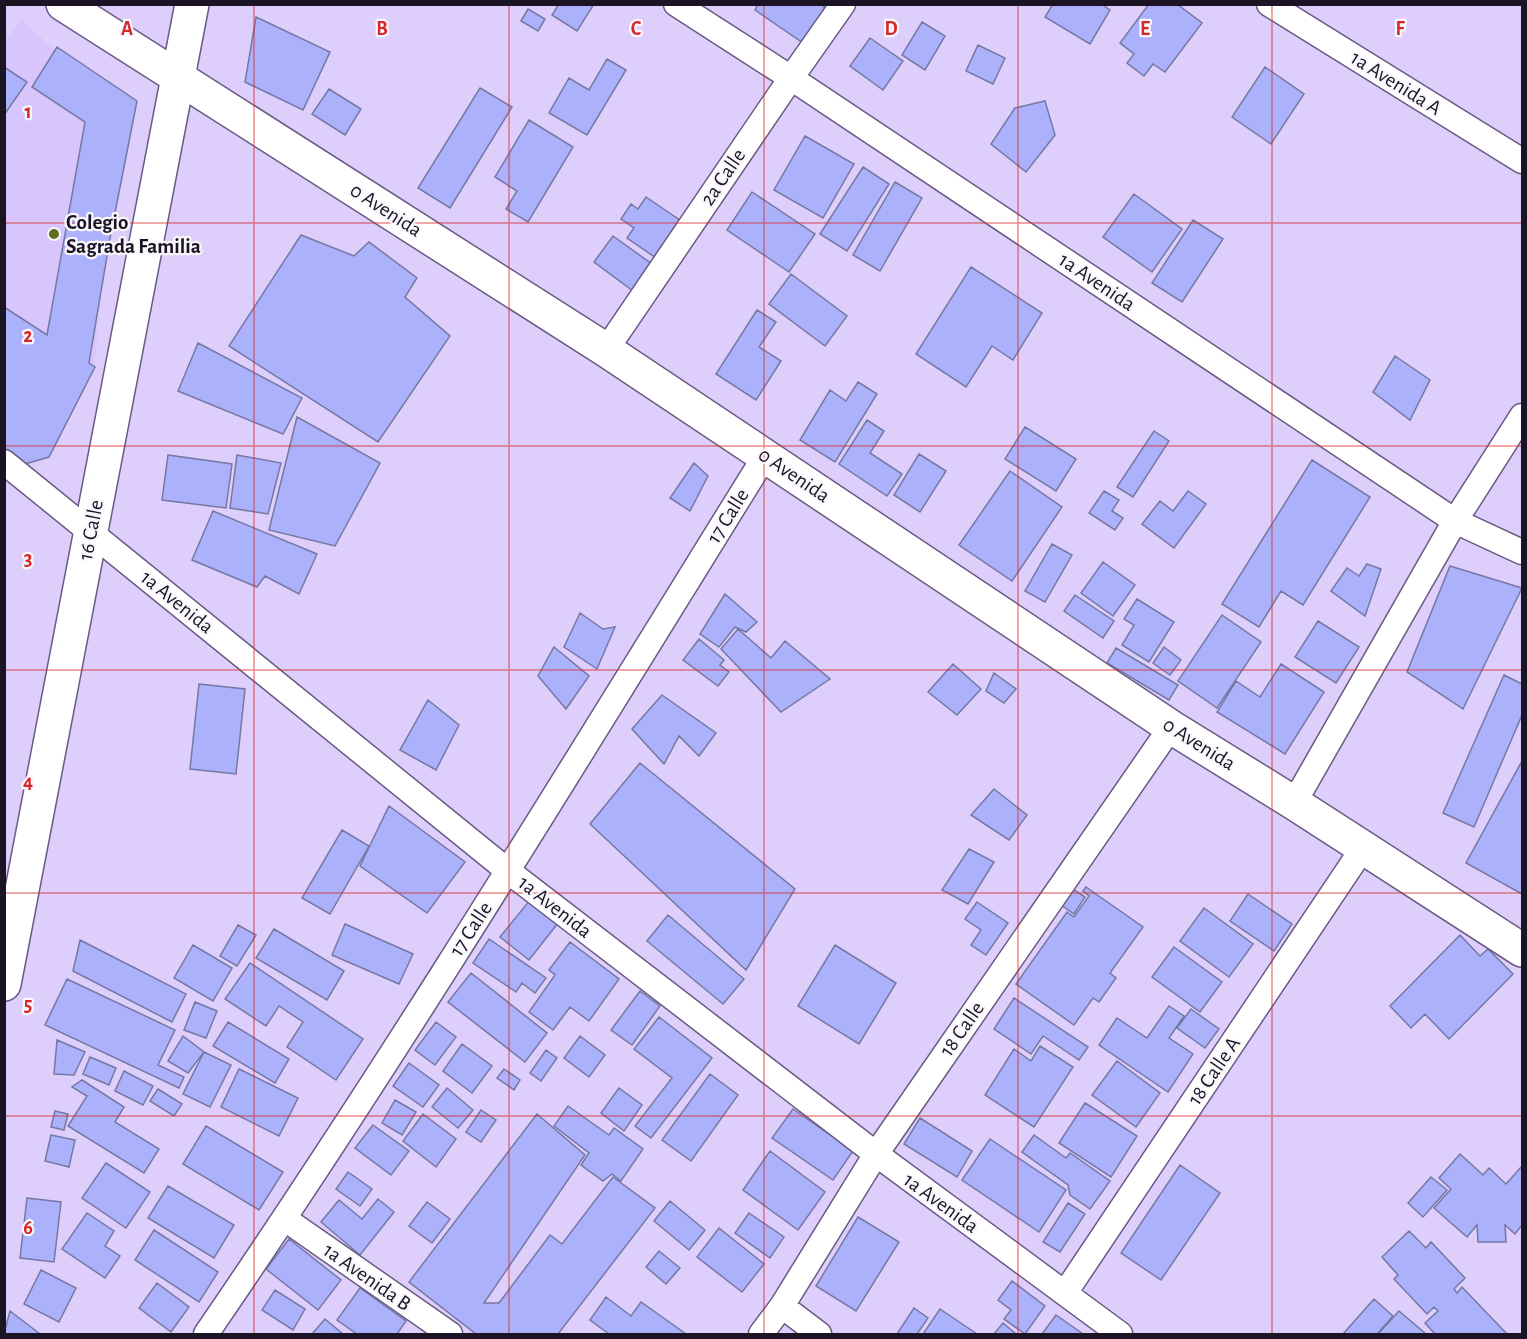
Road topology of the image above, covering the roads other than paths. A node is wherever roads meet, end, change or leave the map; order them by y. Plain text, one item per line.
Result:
1 (63, 4) edge
2 (192, 4) edge
3 (676, 4) edge
4 (843, 4) edge
5 (1269, 4) edge
6 (178, 76) junction
7 (791, 78) junction
8 (1522, 161) edge
9 (606, 350) junction
10 (1522, 416) edge
11 (765, 456) junction
12 (4, 462) edge
13 (1455, 521) junction
14 (91, 532) junction
15 (1522, 552) edge
16 (1171, 727) junction
17 (1294, 803) junction
18 (1363, 848) junction
19 (508, 871) junction
20 (1522, 950) edge
21 (4, 984) edge
22 (876, 1154) junction
23 (285, 1219) junction
24 (1065, 1293) junction
25 (782, 1306) junction
26 (206, 1335) edge
27 (450, 1335) edge
28 (761, 1335) edge
29 (819, 1335) edge
30 (1120, 1335) edge

1 - 6 street, 0 Avenida
2 - 6 street, 16 Calle
3 - 7 street, 1a Avenida
4 - 7 street, 2a Calle
5 - 8 street, 1a Avenida A
6 - 9 street, 0 Avenida
6 - 14 street, 16 Calle
7 - 9 street, 2a Calle
7 - 13 street, 1a Avenida
9 - 11 street, 0 Avenida
10 - 13 street
11 - 16 street, 0 Avenida
11 - 19 street, 17 Calle
12 - 14 street, 1a Avenida
13 - 15 street, 1a Avenida
13 - 17 street
14 - 19 street, 1a Avenida
14 - 21 street, 16 Calle
16 - 17 street, 0 Avenida
16 - 22 street, 18 Calle
17 - 18 street, 0 Avenida
18 - 20 street, 0 Avenida
18 - 24 street, 18 Calle A
19 - 22 street, 1a Avenida
19 - 23 street, 17 Calle
22 - 24 street, 1a Avenida
22 - 25 street, 18 Calle
23 - 26 street, 17 Calle
23 - 27 street, 1a Avenida B
24 - 30 street, 1a Avenida
25 - 28 street, 18 Calle
25 - 29 street

